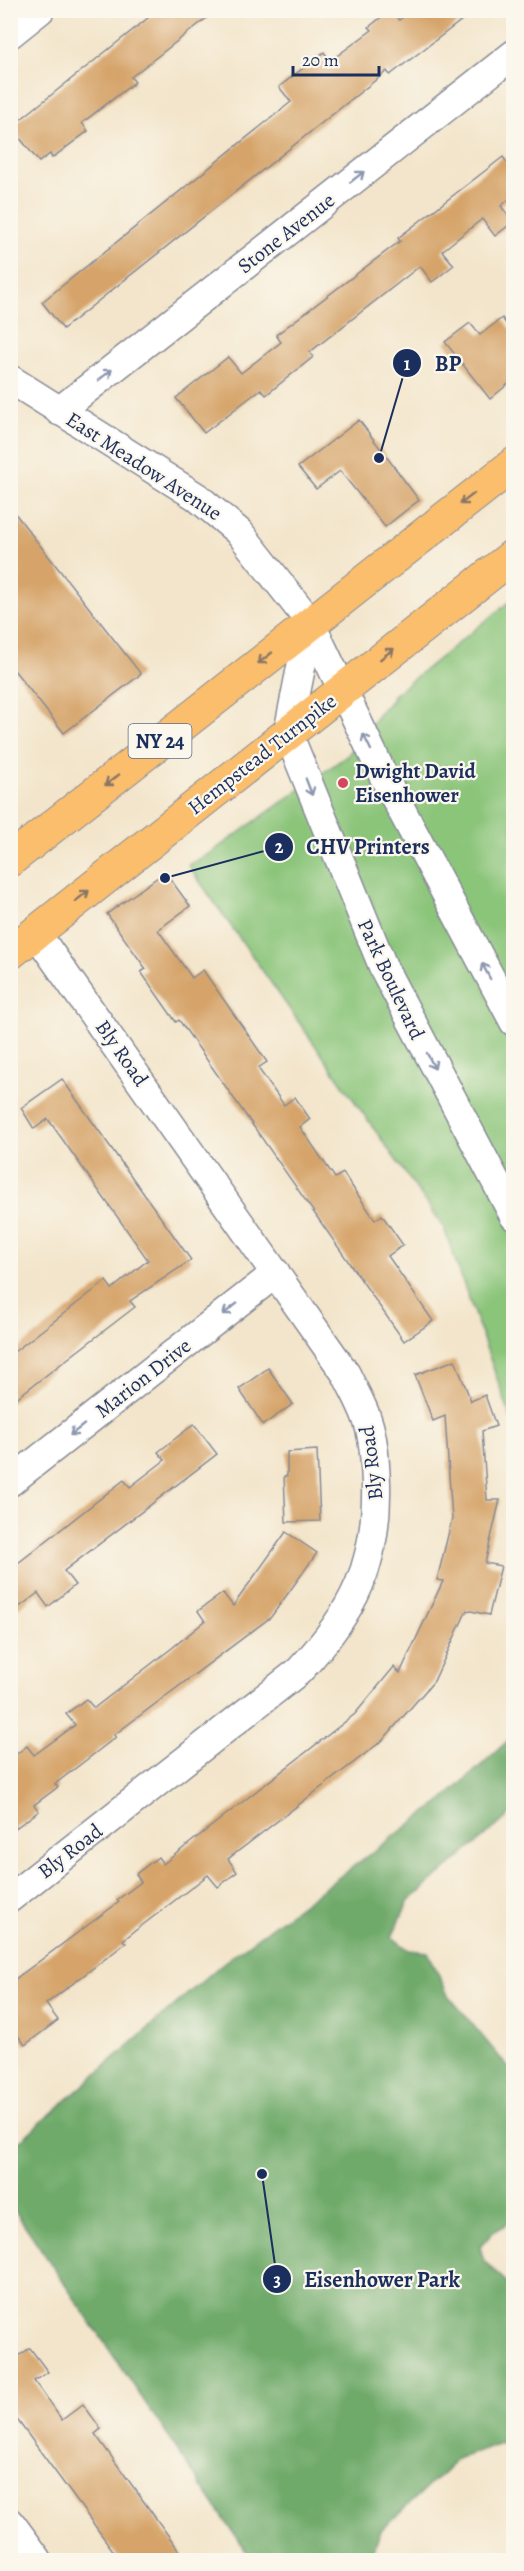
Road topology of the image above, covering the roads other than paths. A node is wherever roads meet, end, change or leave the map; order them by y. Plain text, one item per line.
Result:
1 (40, 10) edge
2 (10, 34) edge
3 (513, 54) edge
4 (10, 379) edge
5 (59, 411) junction
6 (513, 464) edge
7 (513, 555) edge
8 (310, 622) junction
9 (341, 691) junction
10 (288, 733) junction
11 (10, 860) edge
12 (36, 933) junction
13 (10, 953) edge
14 (513, 1022) edge
15 (513, 1216) edge
16 (276, 1273) junction
17 (10, 1482) edge
18 (10, 1898) edge
19 (10, 2522) edge
20 (38, 2560) edge

1 - 2 street
5 -> 3 street, Stone Avenue
4 - 5 street, East Meadow Avenue
5 - 8 street, East Meadow Avenue
6 -> 8 main road, NY 24
9 -> 7 main road, Hempstead Turnpike
8 - 9 street, East Meadow Avenue
8 - 10 street
8 -> 11 main road, NY 24
9 - 10 main road, Hempstead Turnpike
14 -> 9 street
12 -> 10 main road, Hempstead Turnpike
10 -> 15 street, Park Boulevard
12 - 13 main road, Hempstead Turnpike
12 - 16 street, Bly Road
16 -> 17 street, Marion Drive
16 - 18 street, Bly Road
19 - 20 street

